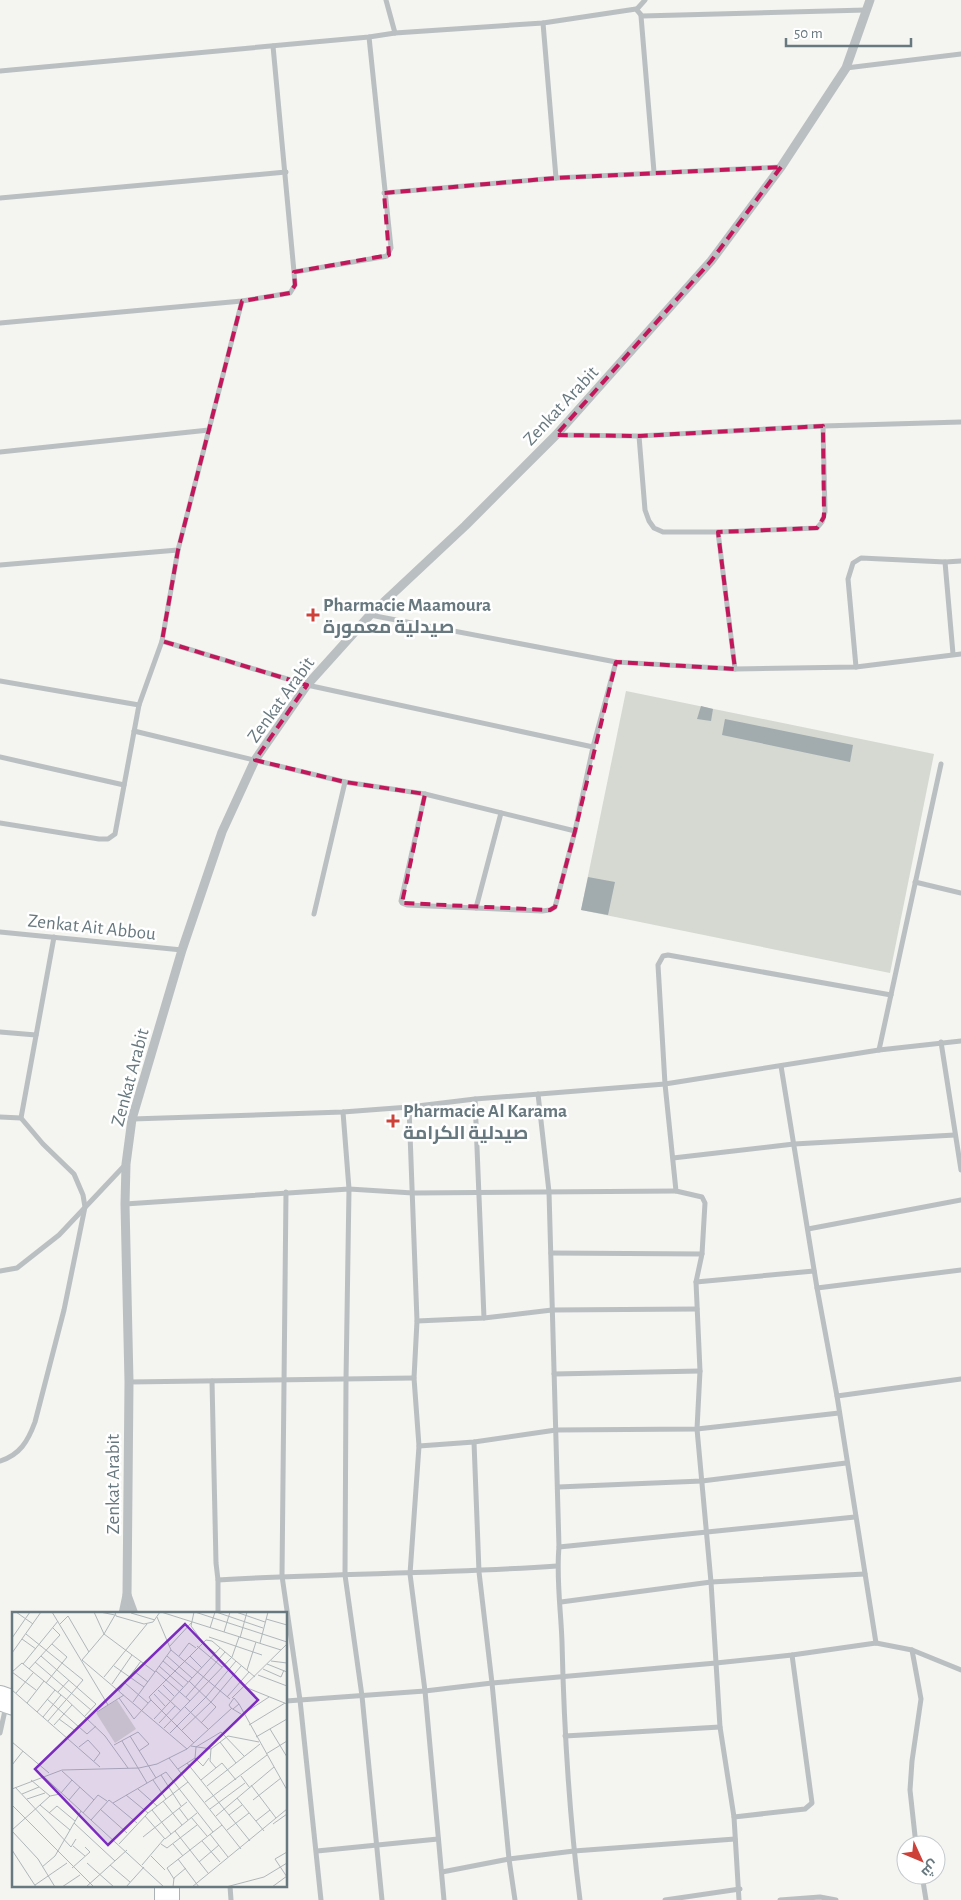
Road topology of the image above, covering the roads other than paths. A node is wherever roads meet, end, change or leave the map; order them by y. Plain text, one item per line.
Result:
1 (386, 0) edge
2 (645, 0) edge
3 (870, 0) edge
4 (637, 10) junction
5 (866, 10) junction
6 (640, 16) junction
7 (544, 23) junction
8 (395, 33) junction
9 (369, 37) junction
10 (273, 46) junction
11 (961, 54) edge
12 (846, 68) junction
13 (0, 71) edge
14 (782, 167) junction
15 (286, 172) junction
16 (654, 172) junction
17 (556, 178) junction
18 (384, 193) junction
19 (0, 198) edge
20 (294, 272) junction
21 (242, 301) junction
22 (0, 323) edge
23 (961, 422) edge
24 (823, 426) junction
25 (209, 430) junction
26 (556, 435) junction
27 (639, 436) junction
28 (0, 452) edge
29 (718, 532) junction
30 (178, 550) junction
31 (961, 561) edge
32 (945, 562) junction
33 (0, 565) edge
34 (370, 615) junction
35 (162, 642) junction
36 (953, 654) junction
37 (961, 654) edge
38 (616, 662) junction
39 (856, 667) junction
40 (735, 669) junction
41 (0, 681) edge
42 (307, 685) junction
43 (139, 705) junction
44 (134, 731) junction
45 (593, 747) junction
46 (0, 757) edge
47 (255, 760) junction
48 (941, 764) dead end
49 (345, 782) junction
50 (124, 785) junction
51 (425, 794) junction
52 (501, 812) junction
53 (0, 822) edge
54 (575, 832) junction
55 (915, 882) junction
56 (961, 893) edge
57 (476, 908) junction
58 (314, 914) dead end
59 (0, 932) edge
60 (54, 937) junction
61 (182, 950) junction
62 (891, 994) junction
63 (0, 1032) edge
64 (36, 1035) junction
65 (961, 1041) edge
66 (941, 1042) junction
67 (879, 1050) junction
68 (782, 1066) junction
69 (665, 1084) junction
70 (538, 1094) junction
71 (475, 1099) junction
72 (409, 1107) junction
73 (343, 1112) junction
74 (0, 1117) edge
75 (21, 1118) junction
76 (132, 1119) junction
77 (956, 1135) junction
78 (794, 1144) junction
79 (673, 1158) junction
80 (126, 1164) junction
81 (961, 1170) edge
82 (349, 1189) junction
83 (480, 1191) junction
84 (676, 1191) junction
85 (286, 1192) junction
86 (549, 1192) junction
87 (413, 1193) junction
88 (961, 1200) edge
89 (125, 1204) junction
90 (85, 1207) junction
91 (808, 1229) junction
92 (551, 1253) junction
93 (702, 1254) junction
94 (961, 1270) edge
95 (0, 1271) edge
96 (814, 1271) junction
97 (696, 1282) junction
98 (817, 1288) junction
99 (552, 1310) junction
100 (697, 1310) junction
101 (484, 1318) junction
102 (416, 1321) junction
103 (700, 1371) junction
104 (554, 1374) junction
105 (414, 1378) junction
106 (961, 1379) edge
107 (346, 1380) junction
108 (212, 1381) junction
109 (284, 1381) junction
110 (129, 1382) junction
111 (837, 1396) junction
112 (840, 1413) junction
113 (697, 1429) junction
114 (556, 1430) junction
115 (474, 1442) junction
116 (419, 1446) junction
117 (0, 1461) edge
118 (846, 1463) junction
119 (702, 1481) junction
120 (558, 1487) junction
121 (855, 1517) junction
122 (707, 1532) junction
123 (559, 1547) junction
124 (557, 1566) junction
125 (479, 1572) junction
126 (410, 1574) junction
127 (865, 1574) junction
128 (345, 1575) junction
129 (282, 1576) junction
130 (218, 1580) junction
131 (711, 1582) junction
132 (127, 1595) junction
133 (561, 1602) junction
134 (123, 1612) edge
135 (133, 1612) edge
136 (218, 1612) edge
137 (287, 1612) edge
138 (288, 1617) edge
139 (876, 1643) junction
140 (912, 1650) junction
141 (792, 1655) junction
142 (716, 1663) junction
143 (961, 1670) edge
144 (563, 1677) junction
145 (492, 1682) junction
146 (425, 1691) junction
147 (362, 1696) junction
148 (9, 1700) edge
149 (300, 1700) junction
150 (288, 1701) edge
151 (720, 1727) junction
152 (0, 1733) edge
153 (565, 1736) junction
154 (734, 1817) junction
155 (915, 1835) edge
156 (438, 1839) junction
157 (735, 1839) junction
158 (377, 1845) junction
159 (317, 1851) junction
160 (574, 1851) junction
161 (509, 1859) junction
162 (442, 1872) junction
163 (924, 1885) edge
164 (740, 1889) junction
165 (321, 1900) edge
166 (382, 1900) edge
167 (444, 1900) edge
168 (515, 1900) edge
169 (580, 1900) edge
170 (665, 1900) edge
171 (739, 1900) edge
172 (780, 1900) edge
173 (836, 1900) edge
174 (926, 1900) edge

1 - 8 street
2 - 4 street
3 - 5 street, Zenkat Arabit
4 - 6 street
4 - 7 street
5 - 6 street
5 - 12 street, Zenkat Arabit
6 - 16 street
7 - 8 street
7 - 17 street
8 - 9 street
9 - 10 street
9 - 18 street
10 - 13 street
10 - 15 street
11 - 12 street
12 - 14 street, Zenkat Arabit
14 - 16 street
14 - 26 street, Zenkat Arabit
15 - 19 street
15 - 20 street
16 - 17 street
17 - 18 street
18 - 20 street
20 - 21 street
21 - 22 street
21 - 25 street
23 - 24 street
24 - 27 street
24 - 29 street
25 - 28 street
25 - 30 street
26 - 27 street
26 - 34 street, Zenkat Arabit
27 - 29 street
29 - 40 street
30 - 33 street
30 - 35 street
31 - 32 street
32 - 36 street
32 - 39 street
34 - 38 street
34 - 42 street, Zenkat Arabit
35 - 42 street
35 - 43 street
36 - 37 street
36 - 39 street
38 - 40 street
38 - 45 street
39 - 40 street
41 - 43 street
42 - 45 street
42 - 47 street, Zenkat Arabit
43 - 44 street
44 - 47 street
44 - 50 street
45 - 54 street
46 - 50 street
47 - 49 street
47 - 61 street, Zenkat Arabit
48 - 55 street
49 - 51 street
49 - 58 street
50 - 53 street
51 - 52 street
51 - 57 street
52 - 54 street
52 - 57 street
54 - 57 street
55 - 56 street
55 - 62 street
59 - 60 street, Zenkat Ait Abbou
60 - 61 street, Zenkat Ait Abbou
60 - 64 street
61 - 76 street, Zenkat Arabit
62 - 67 street
62 - 69 street
63 - 64 street
64 - 75 street
65 - 66 street
66 - 67 street
66 - 77 street
67 - 68 street
68 - 69 street
68 - 78 street
69 - 70 street
69 - 79 street
70 - 71 street
70 - 86 street
71 - 72 street
71 - 83 street
72 - 73 street
72 - 87 street
73 - 76 street
73 - 82 street
74 - 75 street
75 - 90 street
76 - 80 street, Zenkat Arabit
77 - 78 street
77 - 81 street
78 - 79 street
78 - 91 street
79 - 84 street
80 - 89 street, Zenkat Arabit
80 - 90 street
82 - 85 street
82 - 87 street
82 - 107 street
83 - 86 street
83 - 87 street
83 - 101 street
84 - 86 street
84 - 93 street
85 - 89 street
85 - 109 street
86 - 92 street
87 - 102 street
88 - 91 street
89 - 110 street, Zenkat Arabit
90 - 95 street
90 - 117 street
91 - 96 street
92 - 93 street
92 - 99 street
93 - 97 street
94 - 98 street
96 - 97 street
96 - 98 street
97 - 100 street
98 - 111 street
99 - 100 street
99 - 101 street
99 - 104 street
100 - 103 street
101 - 102 street
102 - 105 street
103 - 104 street
103 - 113 street
104 - 114 street
105 - 107 street
105 - 116 street
106 - 111 street
107 - 109 street
107 - 128 street
108 - 109 street
108 - 110 street
108 - 130 street
109 - 129 street
110 - 132 street, Zenkat Arabit
111 - 112 street
112 - 113 street
112 - 118 street
113 - 114 street
113 - 119 street
114 - 115 street
114 - 120 street
115 - 116 street
115 - 125 street
116 - 126 street
118 - 119 street
118 - 121 street
119 - 120 street
119 - 122 street
120 - 123 street
121 - 122 street
121 - 127 street
122 - 123 street
122 - 131 street
123 - 124 street
124 - 125 street
124 - 133 street
125 - 126 street
125 - 145 street
126 - 128 street
126 - 146 street
127 - 131 street
127 - 139 street
128 - 129 street
128 - 147 street
129 - 130 street
129 - 137 street
130 - 136 street
131 - 133 street
131 - 142 street
132 - 134 street
132 - 135 street
133 - 144 street
138 - 149 street
139 - 140 street
139 - 141 street
140 - 143 street
140 - 155 street
141 - 142 street
141 - 154 street
142 - 144 street
142 - 151 street
144 - 145 street
144 - 153 street
145 - 146 street
145 - 161 street
146 - 147 street
146 - 156 street
147 - 149 street
147 - 158 street
148 - 152 street
149 - 150 street
149 - 159 street
151 - 153 street
151 - 154 street
153 - 160 street
154 - 157 street
156 - 158 street
156 - 162 street
157 - 160 street
157 - 164 street
158 - 159 street
158 - 166 street
159 - 165 street
160 - 161 street
160 - 169 street
161 - 162 street
161 - 168 street
162 - 167 street
163 - 174 street
164 - 170 street
164 - 171 street
172 - 173 street

